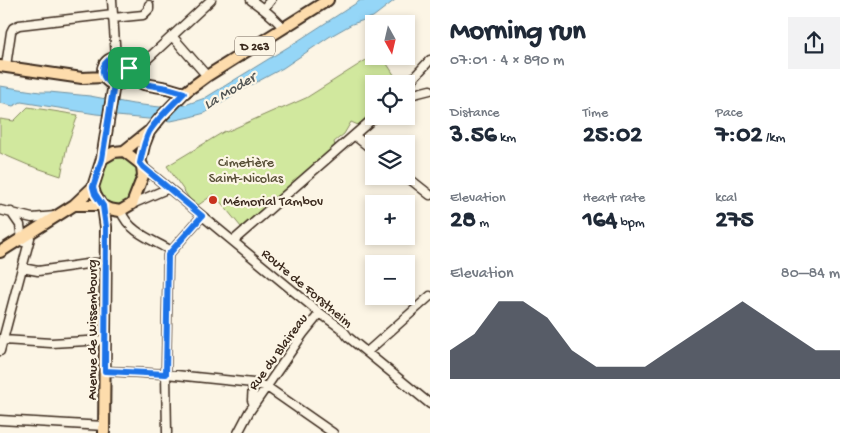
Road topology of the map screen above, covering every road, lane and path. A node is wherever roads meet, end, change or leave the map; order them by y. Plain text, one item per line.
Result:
1 (112, 0) edge
2 (211, 0) edge
3 (251, 0) edge
4 (272, 0) edge
5 (328, 0) edge
6 (149, 5) dead end
7 (264, 9) junction
8 (113, 16) junction
9 (283, 28) junction
10 (172, 36) junction
11 (116, 58) junction
12 (430, 60) edge
13 (3, 66) edge
14 (129, 72) junction
15 (207, 76) junction
16 (415, 76) edge
17 (104, 77) junction
18 (114, 84) junction
19 (430, 90) edge
20 (415, 94) edge
21 (180, 97) junction
22 (366, 125) edge
23 (150, 130) junction
24 (107, 131) junction
25 (354, 136) junction
26 (365, 144) edge
27 (122, 151) junction
28 (102, 159) junction
29 (142, 165) junction
30 (415, 183) edge
31 (93, 187) junction
32 (170, 188) junction
33 (430, 195) edge
34 (132, 204) junction
35 (74, 205) junction
36 (102, 206) junction
37 (0, 210) edge
38 (120, 211) junction
39 (11, 212) junction
40 (25, 216) junction
41 (57, 216) junction
42 (202, 216) junction
43 (106, 227) junction
44 (28, 234) junction
45 (234, 241) junction
46 (0, 252) edge
47 (170, 252) junction
48 (106, 263) junction
49 (22, 268) junction
50 (430, 296) edge
51 (320, 313) junction
52 (4, 340) junction
53 (105, 340) junction
54 (0, 351) edge
55 (367, 352) junction
56 (105, 371) junction
57 (166, 374) junction
58 (253, 383) junction
59 (267, 387) junction
60 (430, 404) edge
61 (254, 405) junction
62 (0, 420) edge
63 (104, 430) edge
64 (330, 432) edge
65 (168, 433) edge
66 (238, 433) edge

1 - 8 street
2 - 10 street
3 - 7 street
4 - 7 street
5 - 9 main road, D 263
6 - 8 street
7 - 9 street
8 - 11 street
8 - 13 street
9 - 15 main road, D 263
10 - 14 street
10 - 15 street
11 - 14 main road
11 - 17 main road
12 - 16 street
13 - 17 main road
14 - 18 main road
14 - 21 main road
15 - 21 main road, D 263
17 - 18 main road
18 - 24 main road
19 - 20 street
21 - 23 main road, D 263
22 - 25 street
23 - 27 main road, D 263
23 - 29 main road, D 263
24 - 27 main road
24 - 28 main road
25 - 26 street
25 - 45 street
27 - 28 main road
27 - 29 main road
28 - 31 main road
29 - 32 street, Route de Forstheim
29 - 34 main road
30 - 33 street
31 - 35 main road
31 - 36 main road
32 - 34 street
32 - 42 street, Route de Forstheim
34 - 38 main road
35 - 36 main road
35 - 41 main road
36 - 38 main road
36 - 43 main road, Avenue de Wissembourg
37 - 39 street
38 - 43 main road
38 - 47 street
39 - 40 street
39 - 44 street
40 - 41 street
40 - 44 street
41 - 44 main road
42 - 45 street, Route de Forstheim
42 - 47 street
43 - 48 main road, Avenue de Wissembourg
44 - 46 main road
44 - 49 street
45 - 51 street, Route de Forstheim
47 - 57 street
48 - 49 street
48 - 53 main road, Avenue de Wissembourg
49 - 52 street
50 - 55 street
51 - 55 street, Route de Forstheim
51 - 59 street, Rue du Blaireau
52 - 53 street
52 - 54 street
53 - 56 main road, Avenue de Wissembourg
55 - 60 street, Route de Forstheim
56 - 57 street
56 - 63 main road, Avenue de Wissembourg
57 - 58 street
57 - 65 street
58 - 59 street
58 - 61 street, Rue du Blaireau
59 - 61 street, Rue du Blaireau
59 - 64 street
61 - 66 street, Rue du Blaireau
62 - 63 street

